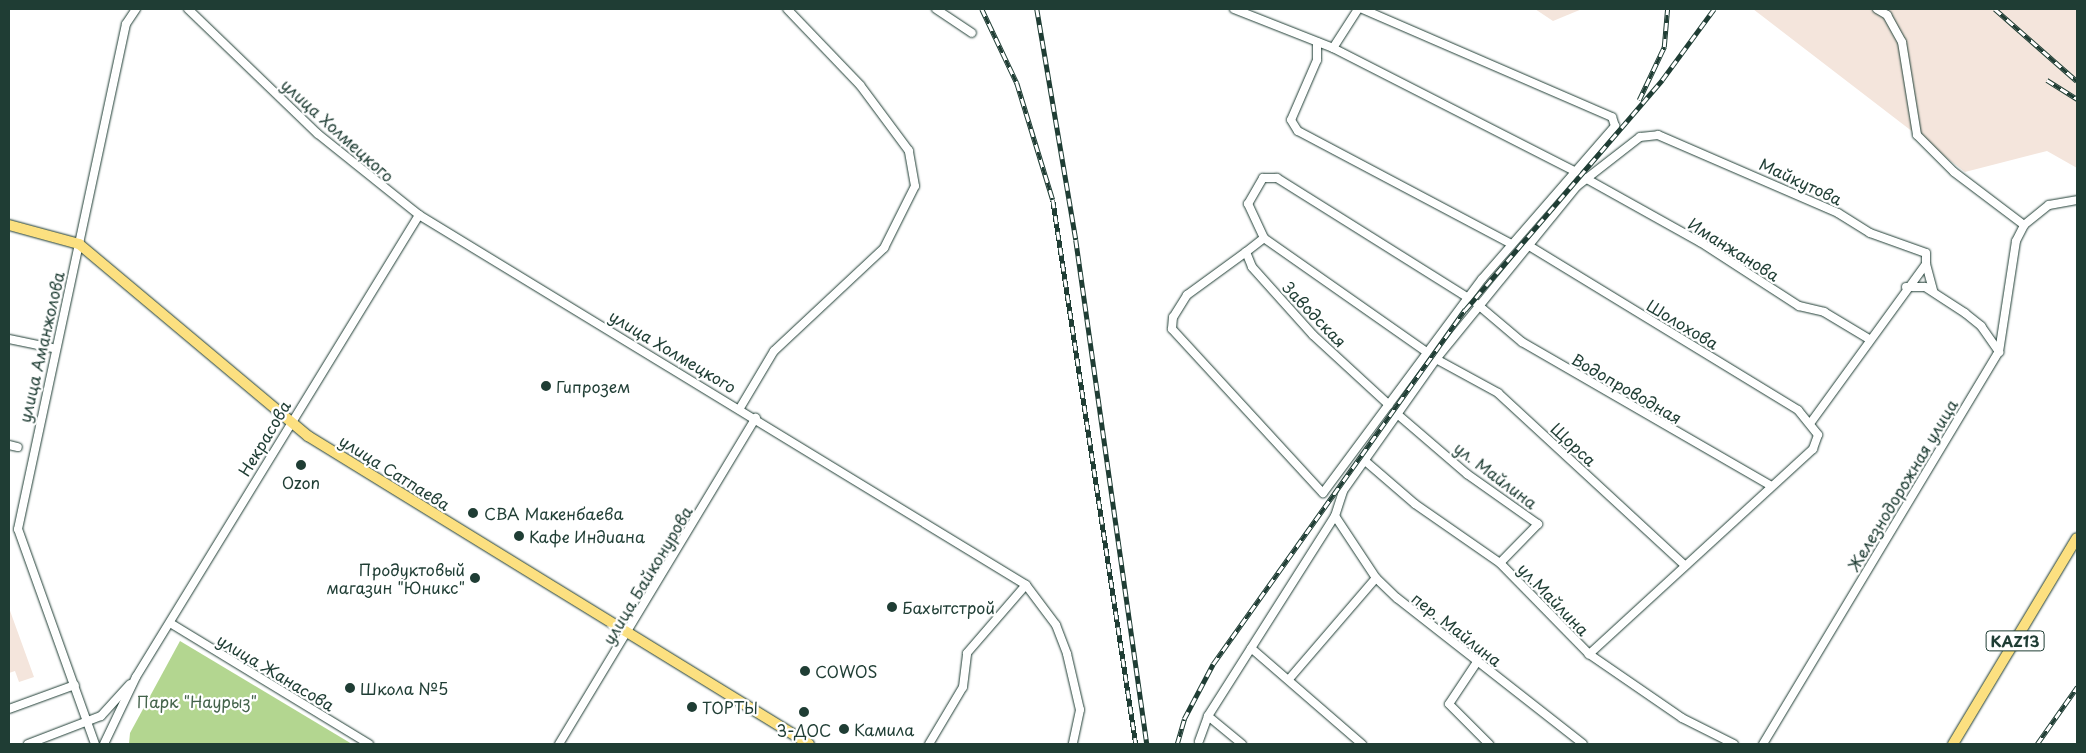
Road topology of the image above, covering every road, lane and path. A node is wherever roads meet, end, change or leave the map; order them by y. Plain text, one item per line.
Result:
1 (188, 9) edge
2 (787, 9) edge
3 (936, 9) edge
4 (1234, 9) edge
5 (1358, 9) edge
6 (1362, 9) edge
7 (1877, 9) edge
8 (132, 10) edge
9 (972, 33) dead end
10 (1317, 42) junction
11 (1333, 48) junction
12 (1576, 172) junction
13 (1585, 178) junction
14 (2077, 200) edge
15 (419, 216) junction
16 (9, 225) edge
17 (2024, 225) junction
18 (1264, 238) junction
19 (79, 244) junction
20 (1511, 244) junction
21 (1526, 244) junction
22 (1246, 252) junction
23 (1927, 261) junction
24 (1482, 279) junction
25 (1492, 286) junction
26 (1906, 287) junction
27 (1933, 291) junction
28 (1468, 298) junction
29 (1477, 304) junction
30 (9, 339) edge
31 (1869, 339) junction
32 (53, 348) junction
33 (1999, 352) junction
34 (1428, 353) junction
35 (1436, 359) junction
36 (1389, 405) junction
37 (740, 408) junction
38 (1396, 413) junction
39 (756, 418) junction
40 (1811, 422) junction
41 (289, 423) junction
42 (9, 445) edge
43 (18, 446) dead end
44 (1364, 460) junction
45 (1771, 486) junction
46 (1336, 516) junction
47 (18, 529) junction
48 (9, 532) edge
49 (2077, 538) edge
50 (1500, 563) junction
51 (1683, 564) junction
52 (1376, 578) junction
53 (1026, 585) junction
54 (170, 623) junction
55 (628, 633) junction
56 (1251, 648) junction
57 (1589, 654) junction
58 (1476, 662) junction
59 (136, 677) junction
60 (1290, 678) junction
61 (75, 685) junction
62 (9, 709) edge
63 (1208, 716) junction
64 (88, 722) junction
65 (1199, 741) dead end
66 (28, 744) edge
67 (96, 744) edge
68 (104, 744) edge
69 (369, 744) edge
70 (559, 744) edge
71 (809, 744) edge
72 (929, 744) edge
73 (1073, 744) edge
74 (1242, 744) edge
75 (1362, 744) edge
76 (1489, 744) edge
77 (1583, 744) edge
78 (1734, 744) edge
79 (1763, 744) edge
80 (1953, 744) edge

1 - 15 street, улица Холмецкого
2 - 37 street
3 - 9 street
4 - 10 street
5 - 11 street
6 - 12 street
7 - 17 street
8 - 19 street, улица Аманжолова
10 - 11 street
10 - 20 street
11 - 12 street
12 - 20 street
13 - 21 street
13 - 23 street, Майкутова
13 - 31 street, Иманжанова
14 - 17 street
15 - 37 street, улица Холмецкого
15 - 41 street, Некрасова
16 - 19 main road, улица Сатпаева
17 - 33 street, Железнодорожная улица
18 - 22 street
18 - 28 street
18 - 34 street
19 - 32 street, улица Аманжолова
19 - 41 main road, улица Сатпаева
20 - 24 street
21 - 25 street
21 - 40 street, Шолохова
22 - 36 street, Заводская
22 - 36 street
23 - 26 street
23 - 27 street
24 - 25 street
24 - 28 street
25 - 29 street
26 - 27 street
26 - 31 street
27 - 33 street
28 - 34 street
29 - 35 street
29 - 45 street, Водопроводная
30 - 32 street
31 - 40 street
32 - 47 street, улица Аманжолова
33 - 79 street, Железнодорожная улица
34 - 36 street
35 - 38 street
35 - 51 street, Щорса
37 - 39 street, улица Холмецкого
38 - 44 street
38 - 50 street, ул. Майлина
39 - 53 street, улица Холмецкого
39 - 55 street, улица Байконурова
40 - 45 street, Шолохова
41 - 54 street, Некрасова
41 - 55 main road, улица Сатпаева
42 - 43 street
44 - 46 street
44 - 50 street, ул.Майлина
45 - 51 street
46 - 52 street, пер. Майлина
46 - 56 street
47 - 48 street
47 - 61 street
49 - 80 main road, KAZ13
50 - 57 street, ул.Майлина
51 - 57 street
52 - 58 street, пер. Майлина
52 - 60 street
53 - 72 street
53 - 73 street, улица Холмецкого
54 - 59 street, Некрасова
54 - 69 street, улица Жанасова
55 - 70 street, улица Байконурова
55 - 71 main road, улица Сатпаева
56 - 60 street
56 - 63 street
57 - 78 street, ул.Майлина
58 - 76 street
58 - 77 street, пер. Майлина
59 - 64 street
59 - 68 street
60 - 75 street
61 - 62 street
61 - 64 street
63 - 65 street
63 - 74 street
64 - 66 street
64 - 67 street

